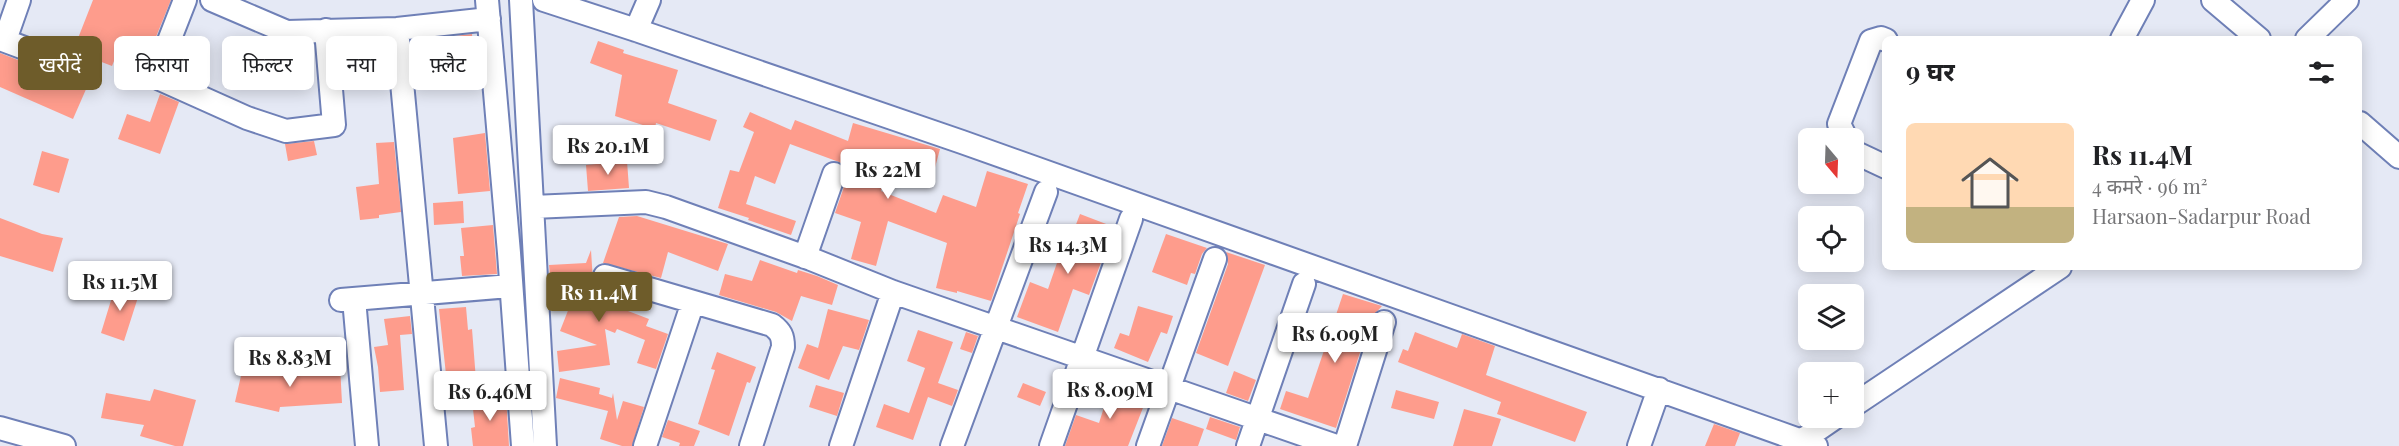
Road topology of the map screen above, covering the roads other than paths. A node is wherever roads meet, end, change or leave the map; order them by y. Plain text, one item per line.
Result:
1 (18, 0) edge
2 (185, 0) edge
3 (212, 0) edge
4 (521, 0) edge
5 (544, 0) edge
6 (649, 0) edge
7 (2143, 0) edge
8 (2213, 0) edge
9 (2347, 0) edge
10 (488, 10) edge
11 (397, 29) junction
12 (326, 30) junction
13 (636, 30) junction
14 (2124, 36) edge
15 (2255, 36) edge
16 (2310, 36) edge
17 (1882, 38) edge
18 (2, 39) edge
19 (18, 45) edge
20 (2362, 125) edge
21 (1841, 128) edge
22 (1864, 157) edge
23 (2399, 157) edge
24 (1882, 165) edge
25 (834, 174) dead end
26 (1046, 192) dead end
27 (532, 207) junction
28 (1131, 219) dead end
29 (805, 257) junction
30 (1215, 259) dead end
31 (2050, 270) edge
32 (605, 276) dead end
33 (1304, 284) dead end
34 (512, 286) junction
35 (893, 292) junction
36 (422, 294) junction
37 (693, 302) junction
38 (1384, 322) dead end
39 (997, 328) junction
40 (1083, 357) junction
41 (1169, 388) junction
42 (1659, 389) junction
43 (1864, 398) edge
44 (1258, 419) junction
45 (0, 428) edge
46 (1824, 428) edge
47 (1808, 443) edge
48 (1645, 444) edge
49 (64, 446) edge
50 (367, 446) edge
51 (436, 446) edge
52 (523, 446) edge
53 (545, 446) edge
54 (645, 446) edge
55 (751, 446) edge
56 (841, 446) edge
57 (952, 446) edge
58 (1051, 446) edge
59 (1148, 446) edge
60 (1248, 446) edge
61 (1336, 446) edge
62 (1345, 446) edge

1 - 18 street
2 - 12 street
3 - 12 street
4 - 27 street
5 - 13 street
6 - 13 street
7 - 14 street
8 - 15 street
9 - 16 street
10 - 11 street
10 - 34 street
11 - 12 street
11 - 36 street
13 - 42 street
17 - 21 street
18 - 19 street
20 - 23 street
22 - 24 street
25 - 29 street
26 - 39 street
27 - 29 street
27 - 53 street
28 - 40 street
29 - 35 street
30 - 41 street
31 - 43 street
32 - 37 street
33 - 44 street
34 - 36 street
34 - 52 street
35 - 39 street
35 - 56 street
36 - 50 street
36 - 51 street
37 - 54 street
37 - 55 street
38 - 62 street
39 - 40 street
39 - 57 street
40 - 41 street
40 - 58 street
41 - 44 street
41 - 59 street
42 - 47 street
42 - 48 street
44 - 60 street
44 - 61 street
45 - 49 street
46 - 47 street

